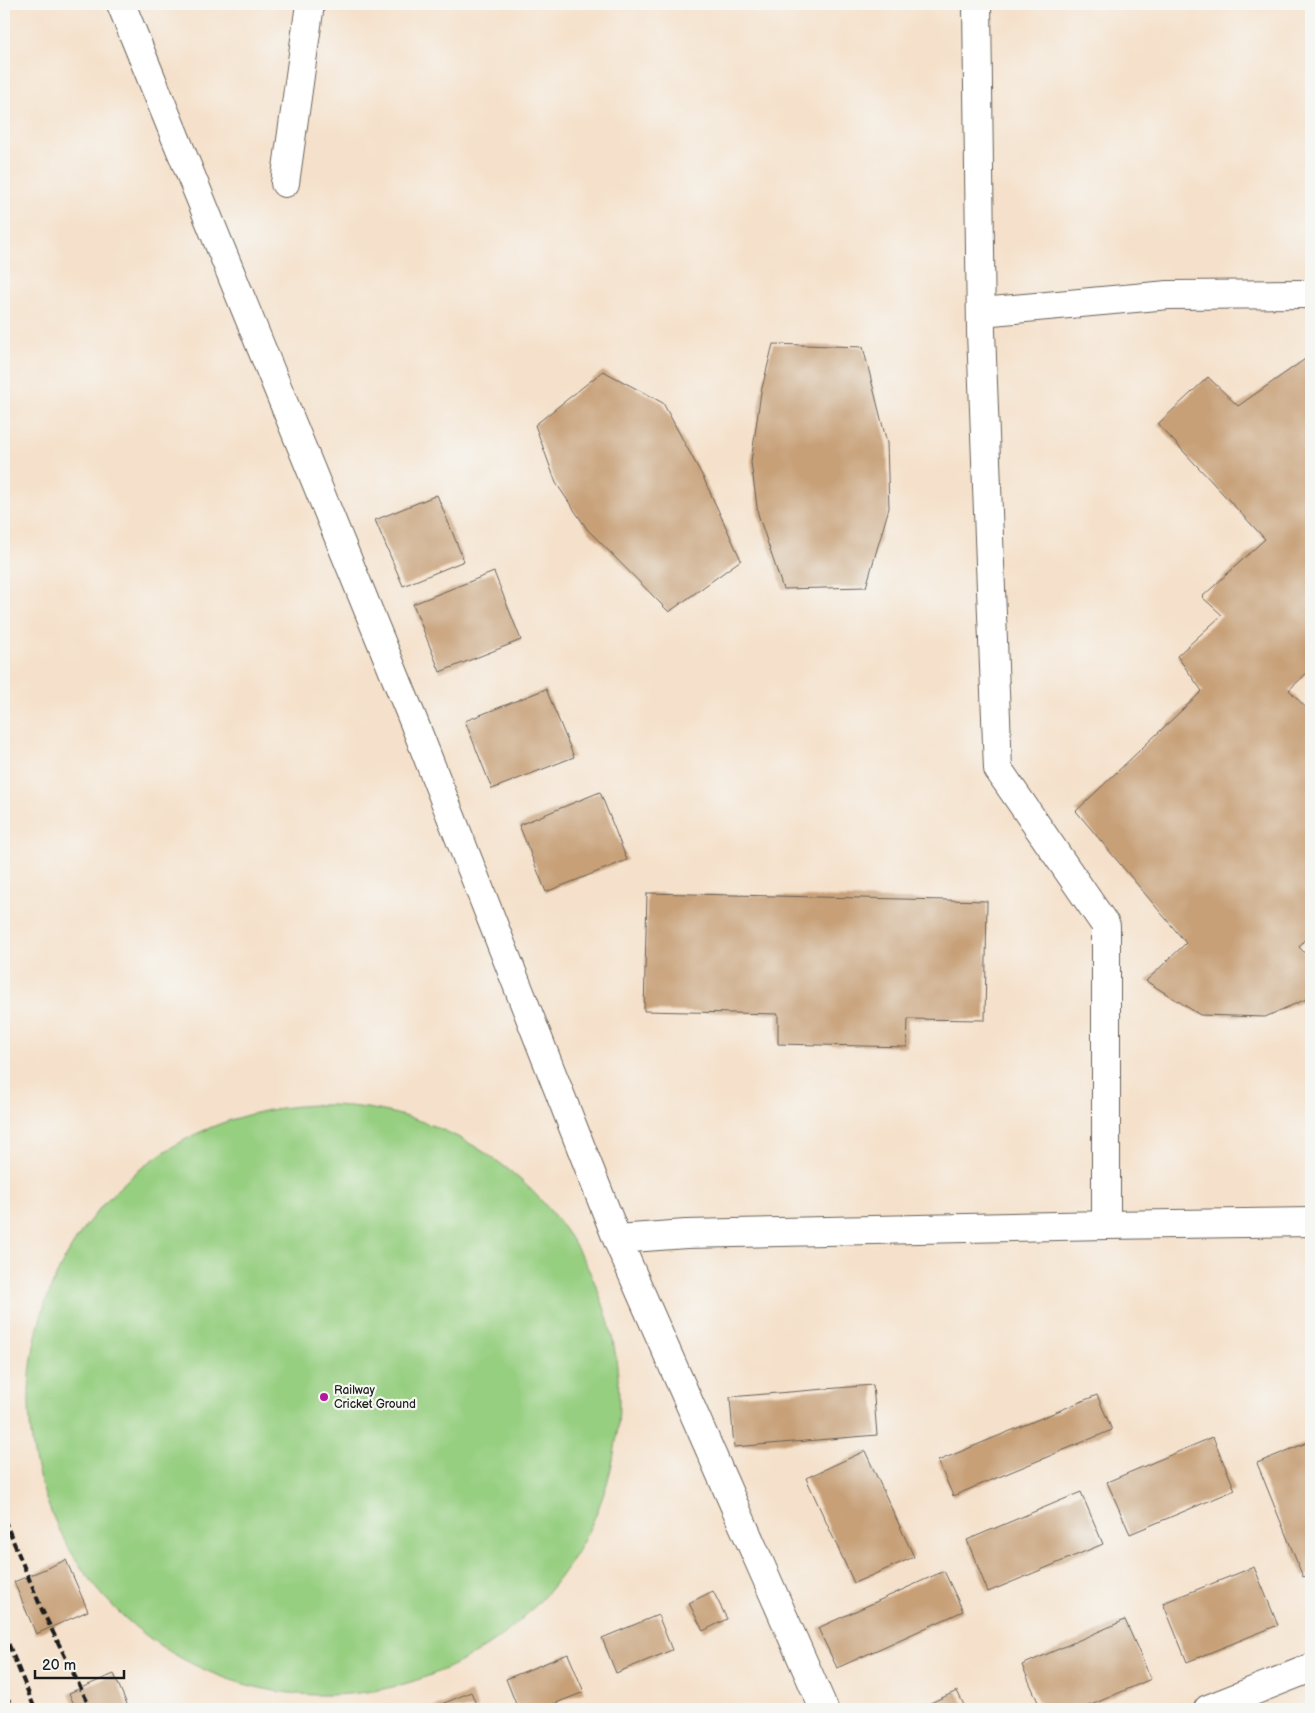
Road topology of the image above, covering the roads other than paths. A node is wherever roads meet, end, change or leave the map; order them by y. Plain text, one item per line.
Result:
1 (121, 4) edge
2 (310, 4) edge
3 (977, 4) edge
4 (285, 183) dead end
5 (1311, 294) edge
6 (981, 312) junction
7 (1311, 1222) edge
8 (1106, 1225) junction
9 (617, 1239) junction
10 (1311, 1668) edge
11 (824, 1709) edge
12 (1208, 1709) edge

1 - 9 street
2 - 4 street
3 - 6 street
5 - 6 street
6 - 8 street
7 - 8 street
8 - 9 street
9 - 11 street
10 - 12 street

